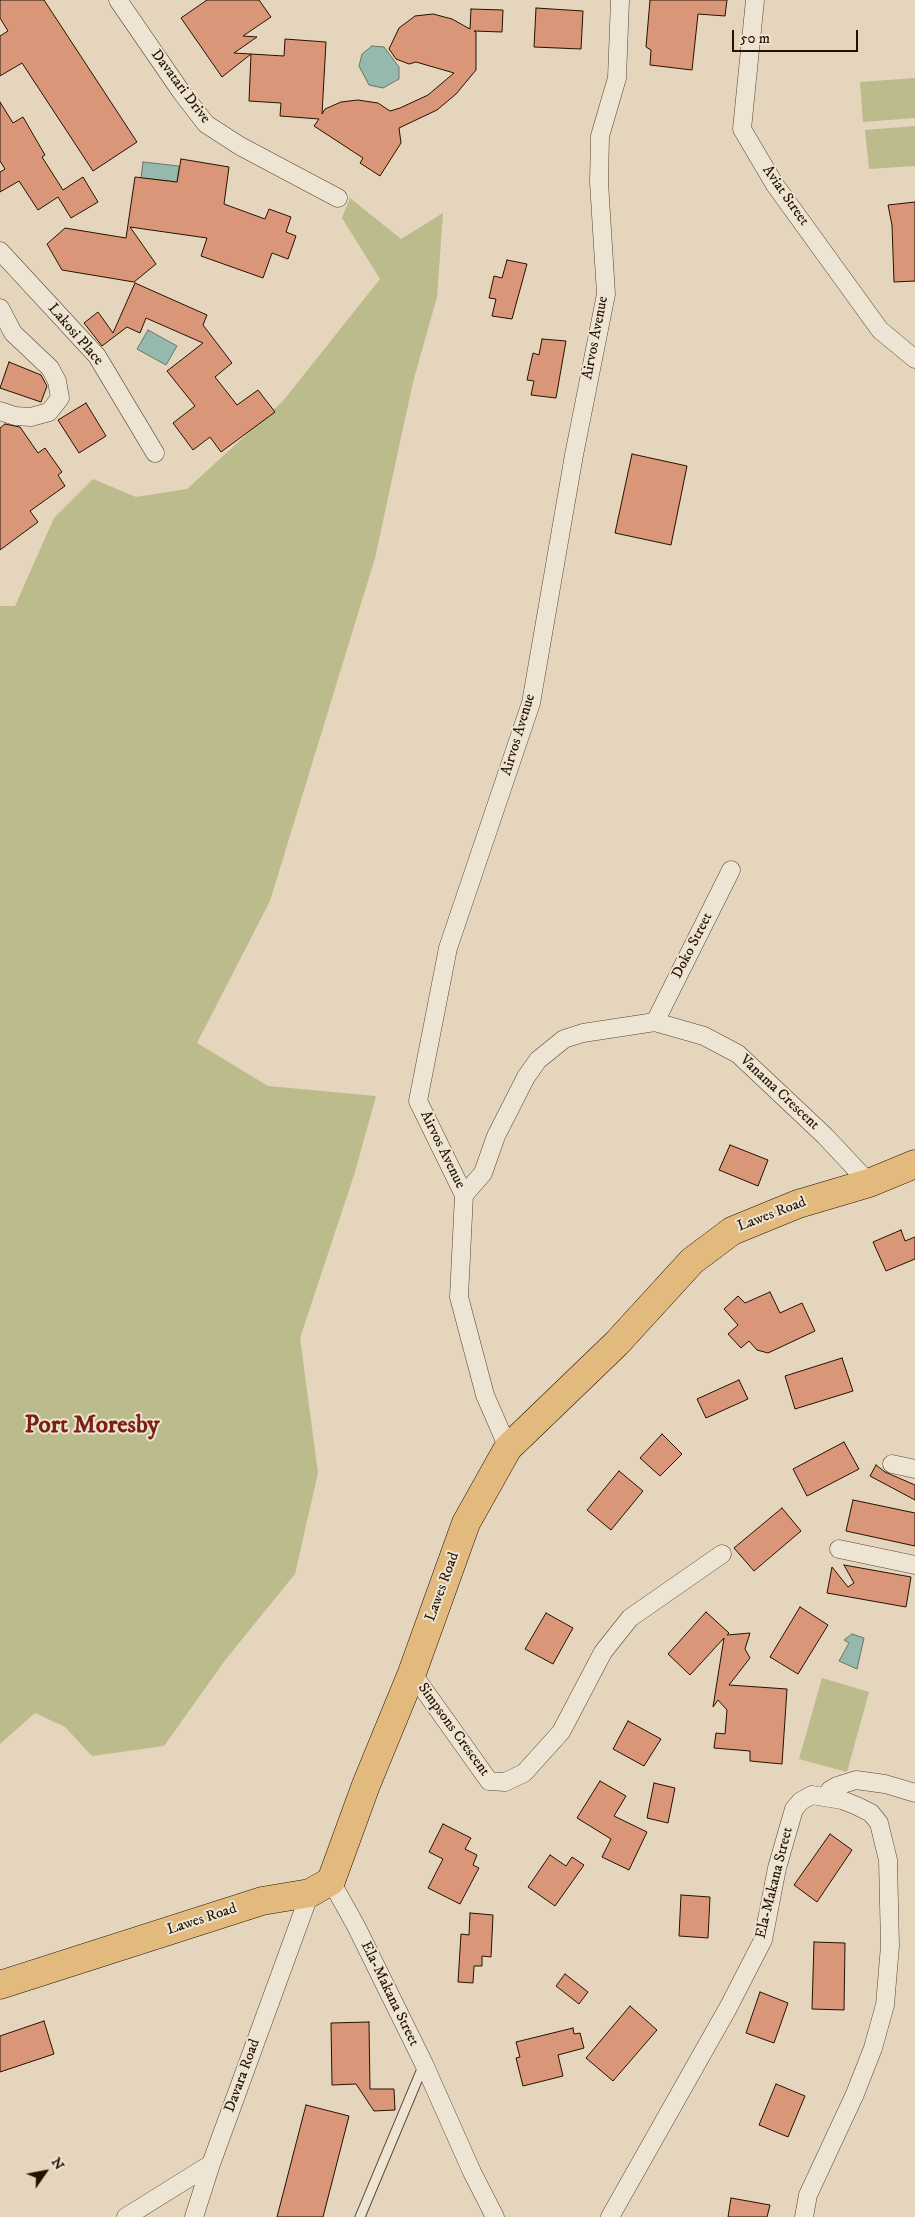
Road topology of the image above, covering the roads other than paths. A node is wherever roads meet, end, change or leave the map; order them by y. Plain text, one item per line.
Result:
1 (118, 0) edge
2 (620, 0) edge
3 (755, 0) edge
4 (338, 198) dead end
5 (0, 251) edge
6 (0, 255) edge
7 (0, 308) edge
8 (915, 359) edge
9 (0, 411) edge
10 (155, 454) dead end
11 (731, 870) dead end
12 (655, 1022) junction
13 (915, 1164) edge
14 (869, 1183) junction
15 (464, 1195) junction
16 (508, 1448) junction
17 (892, 1464) dead end
18 (915, 1469) edge
19 (839, 1550) dead end
20 (722, 1554) dead end
21 (915, 1565) edge
22 (412, 1673) junction
23 (915, 1793) edge
24 (826, 1797) junction
25 (320, 1887) junction
26 (0, 1985) edge
27 (424, 2064) junction
28 (211, 2164) junction
29 (126, 2217) edge
30 (194, 2217) edge
31 (360, 2217) edge
32 (496, 2217) edge
33 (610, 2217) edge
34 (804, 2217) edge

1 - 4 street, Davatari Drive
2 - 15 street, Airvos Avenue
3 - 8 street, Aviat Street
5 - 6 street
5 - 10 street, Lakosi Place
7 - 9 street
11 - 12 street, Doko Street
12 - 14 street, Vanama Crescent
12 - 15 street, Vanama Crescent
13 - 14 main road, Lawes Road
14 - 16 main road, Lawes Road
15 - 16 street, Airvos Avenue
16 - 22 main road, Lawes Road
17 - 18 street
19 - 21 street
20 - 22 street, Simpsons Crescent
22 - 25 main road, Lawes Road
23 - 24 street
24 - 33 street, Ela-Makana Street
24 - 34 street, Ela-Makana Street
25 - 26 main road, Lawes Road
25 - 27 street, Ela-Makana Street
25 - 28 street, Davara Road
27 - 31 lane
27 - 32 street, Ela-Makana Street
28 - 29 street
28 - 30 street, Davara Road

